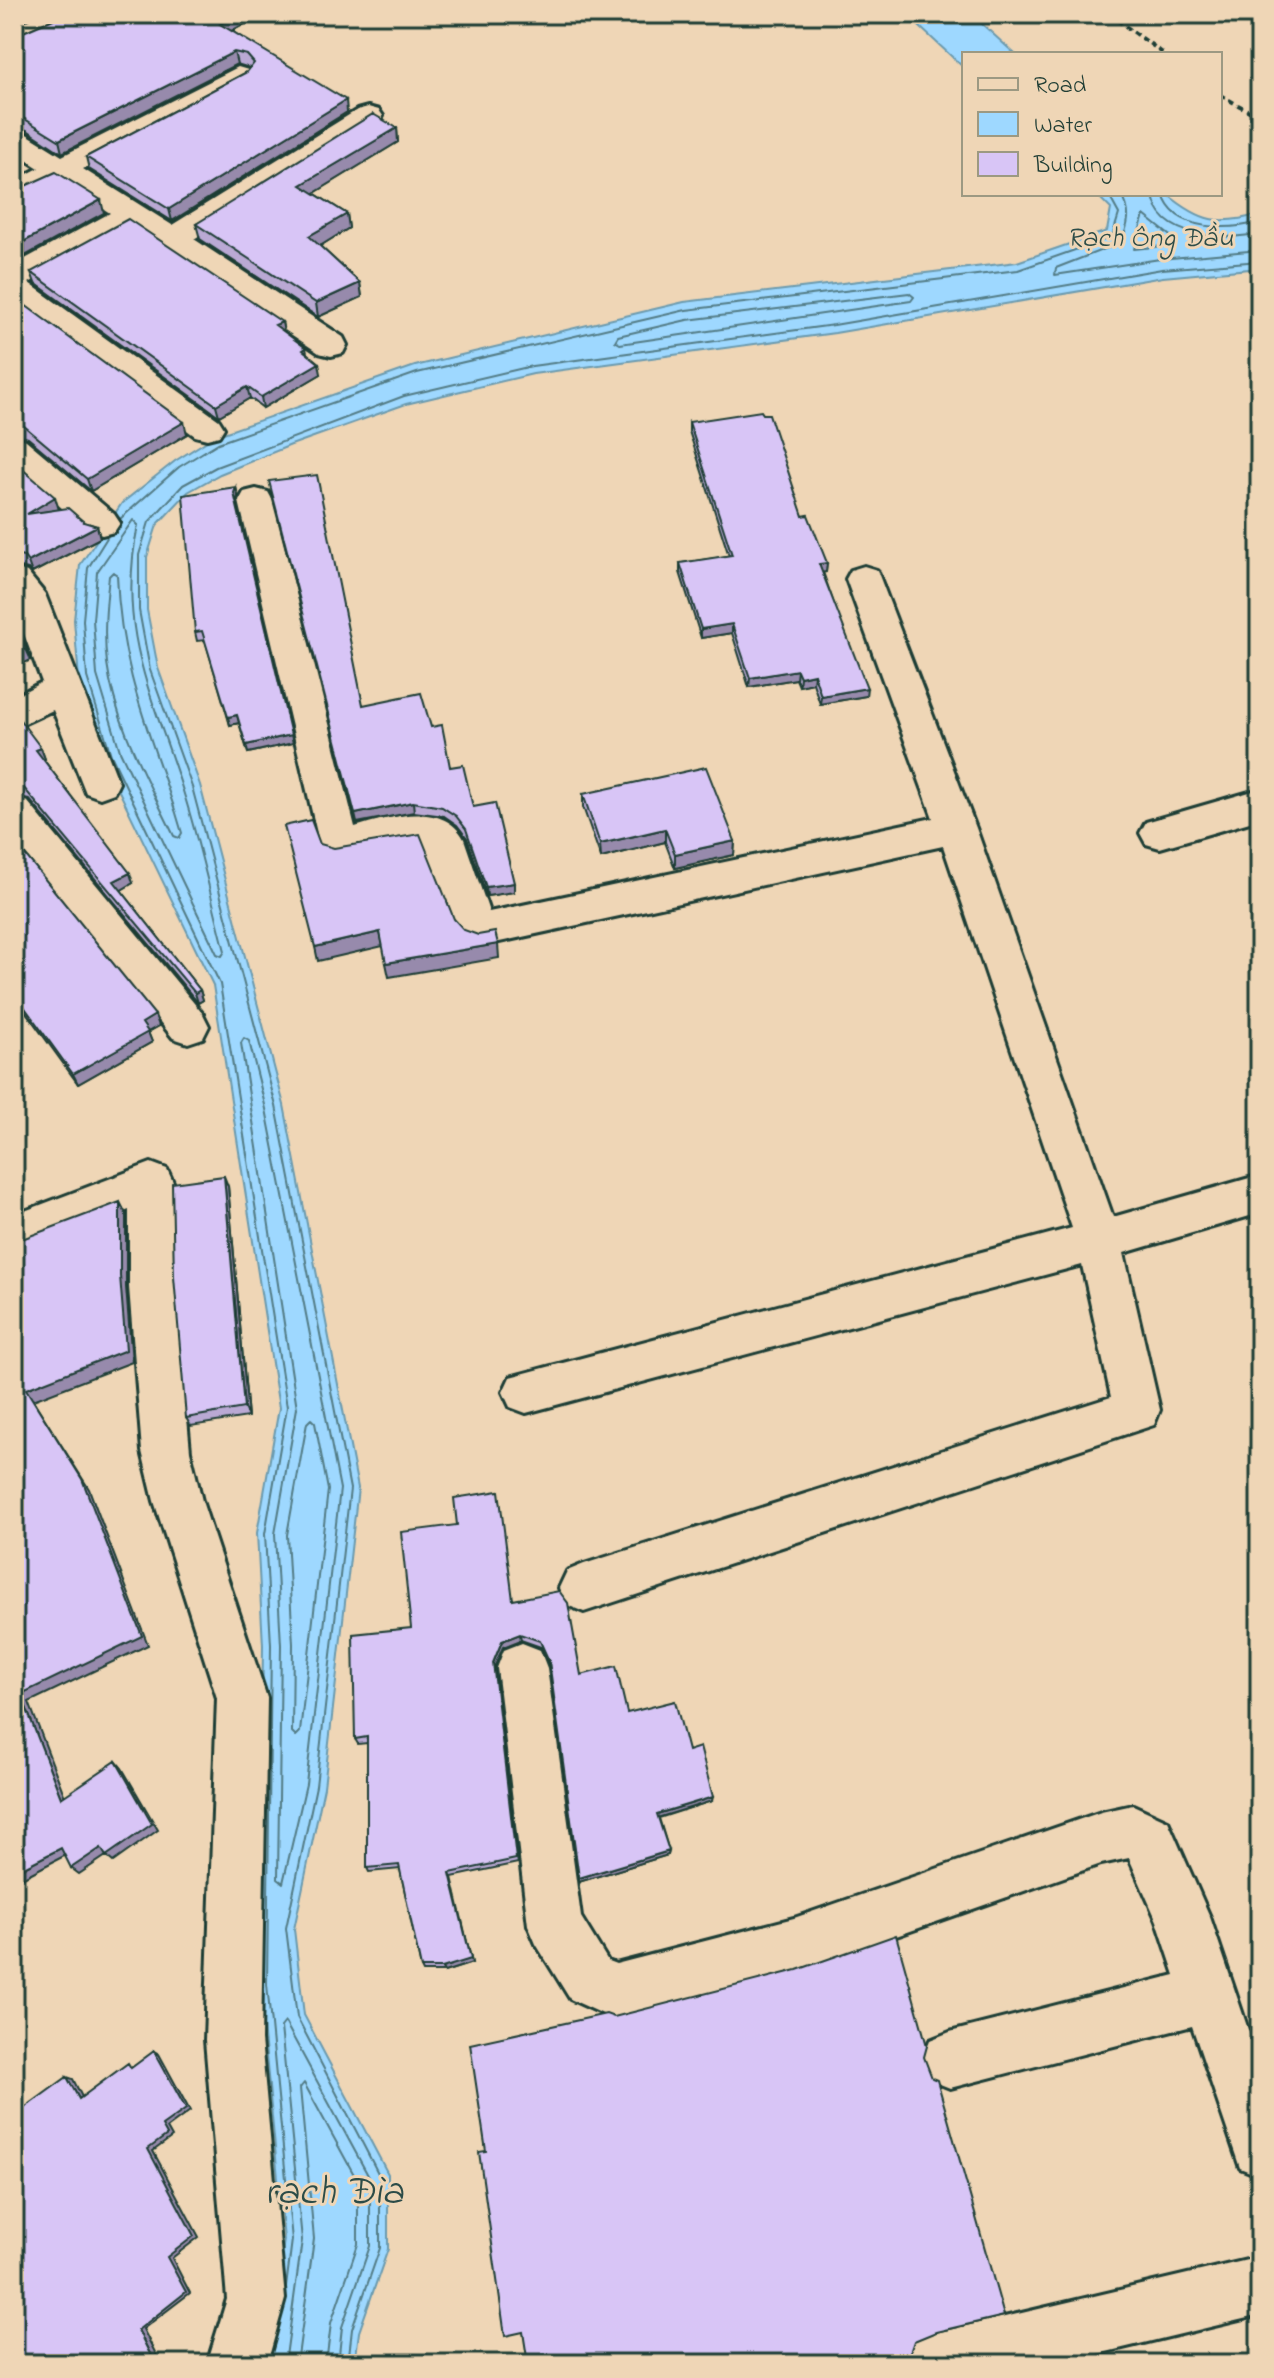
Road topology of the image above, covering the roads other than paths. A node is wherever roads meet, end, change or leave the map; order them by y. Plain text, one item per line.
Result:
1 (238, 76) edge
2 (368, 116) edge
3 (14, 139) edge
4 (60, 169) junction
5 (14, 193) edge
6 (132, 214) junction
7 (172, 239) junction
8 (14, 278) edge
9 (14, 288) edge
10 (331, 345) dead end
11 (207, 428) dead end
12 (14, 448) edge
13 (256, 501) dead end
14 (102, 523) dead end
15 (864, 579) dead end
16 (14, 581) edge
17 (62, 689) junction
18 (14, 714) edge
19 (100, 783) dead end
20 (1260, 804) edge
21 (14, 813) edge
22 (956, 828) junction
23 (1160, 833) dead end
24 (188, 1026) dead end
25 (1260, 1194) edge
26 (14, 1235) edge
27 (1099, 1241) junction
28 (526, 1392) dead end
29 (584, 1588) dead end
30 (522, 1668) dead end
31 (1209, 1994) junction
32 (950, 2060) dead end
33 (1260, 2148) edge
34 (1260, 2286) edge
35 (237, 2364) edge
36 (932, 2364) edge

1 - 4 street
2 - 7 street
3 - 4 street
4 - 5 street
4 - 6 street
6 - 7 street
6 - 8 street
7 - 10 street
9 - 11 street
12 - 14 street
13 - 22 street
15 - 22 street
16 - 17 street
17 - 18 street
17 - 19 street
20 - 23 street
21 - 24 street
22 - 27 street
25 - 27 street
26 - 35 street
27 - 28 street
27 - 29 street
30 - 31 street
31 - 32 street
31 - 33 street
34 - 36 street

